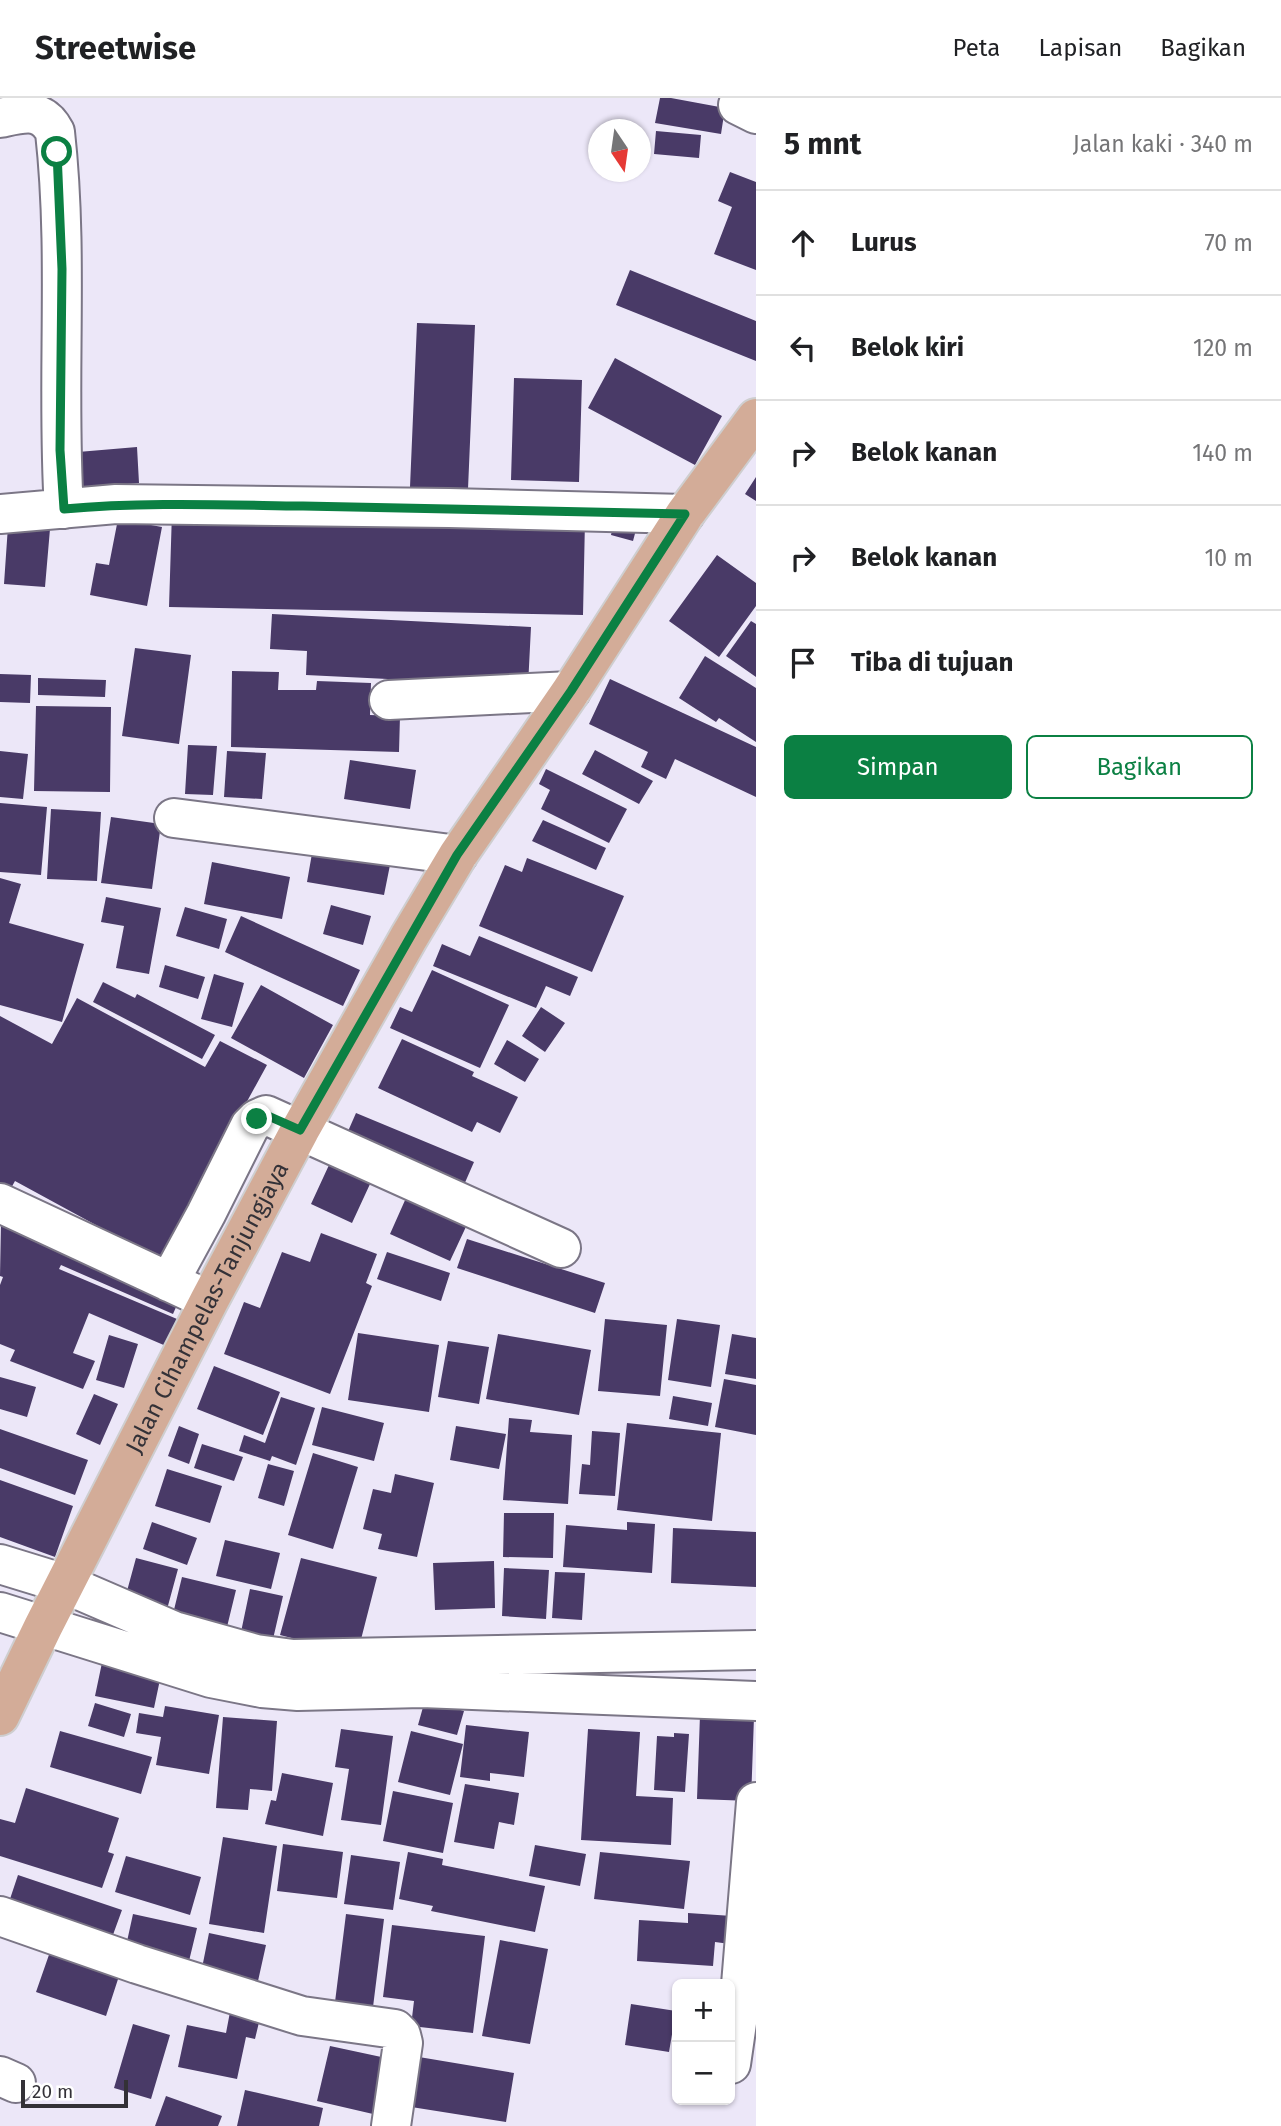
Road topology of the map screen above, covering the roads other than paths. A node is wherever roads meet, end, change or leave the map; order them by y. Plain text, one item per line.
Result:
1 (0, 118) edge
2 (756, 418) edge
3 (64, 509) junction
4 (0, 514) edge
5 (685, 514) junction
6 (571, 691) junction
7 (389, 700) dead end
8 (173, 818) dead end
9 (457, 855) junction
10 (300, 1130) junction
11 (0, 1203) edge
12 (206, 1214) junction
13 (245, 1233) junction
14 (561, 1248) dead end
15 (169, 1282) junction
16 (209, 1301) junction
17 (0, 1564) edge
18 (65, 1584) junction
19 (0, 1612) edge
20 (43, 1627) junction
21 (756, 1650) edge
22 (756, 1701) edge
23 (0, 1716) edge
24 (756, 1802) edge
25 (0, 1916) edge
26 (734, 2042) edge
27 (391, 2126) edge

1 - 3 street
2 - 5 main road, Jalan Cihampelas-Tanjungjaya
3 - 4 street
3 - 5 street
5 - 6 main road, Jalan Cihampelas-Tanjungjaya
6 - 7 street
6 - 9 main road, Jalan Cihampelas-Tanjungjaya
8 - 9 street
9 - 10 main road, Jalan Cihampelas-Tanjungjaya
10 - 12 street
10 - 13 main road, Jalan Cihampelas-Tanjungjaya
10 - 14 street
11 - 15 street
12 - 13 street
12 - 15 street
13 - 16 main road, Jalan Cihampelas-Tanjungjaya
15 - 16 street
16 - 18 main road, Jalan Cihampelas-Tanjungjaya
17 - 18 street
18 - 20 main road, Jalan Cihampelas-Tanjungjaya
18 - 21 street
19 - 20 street
20 - 22 street
20 - 23 main road, Jalan Cihampelas-Tanjungjaya
24 - 26 street
25 - 27 street

